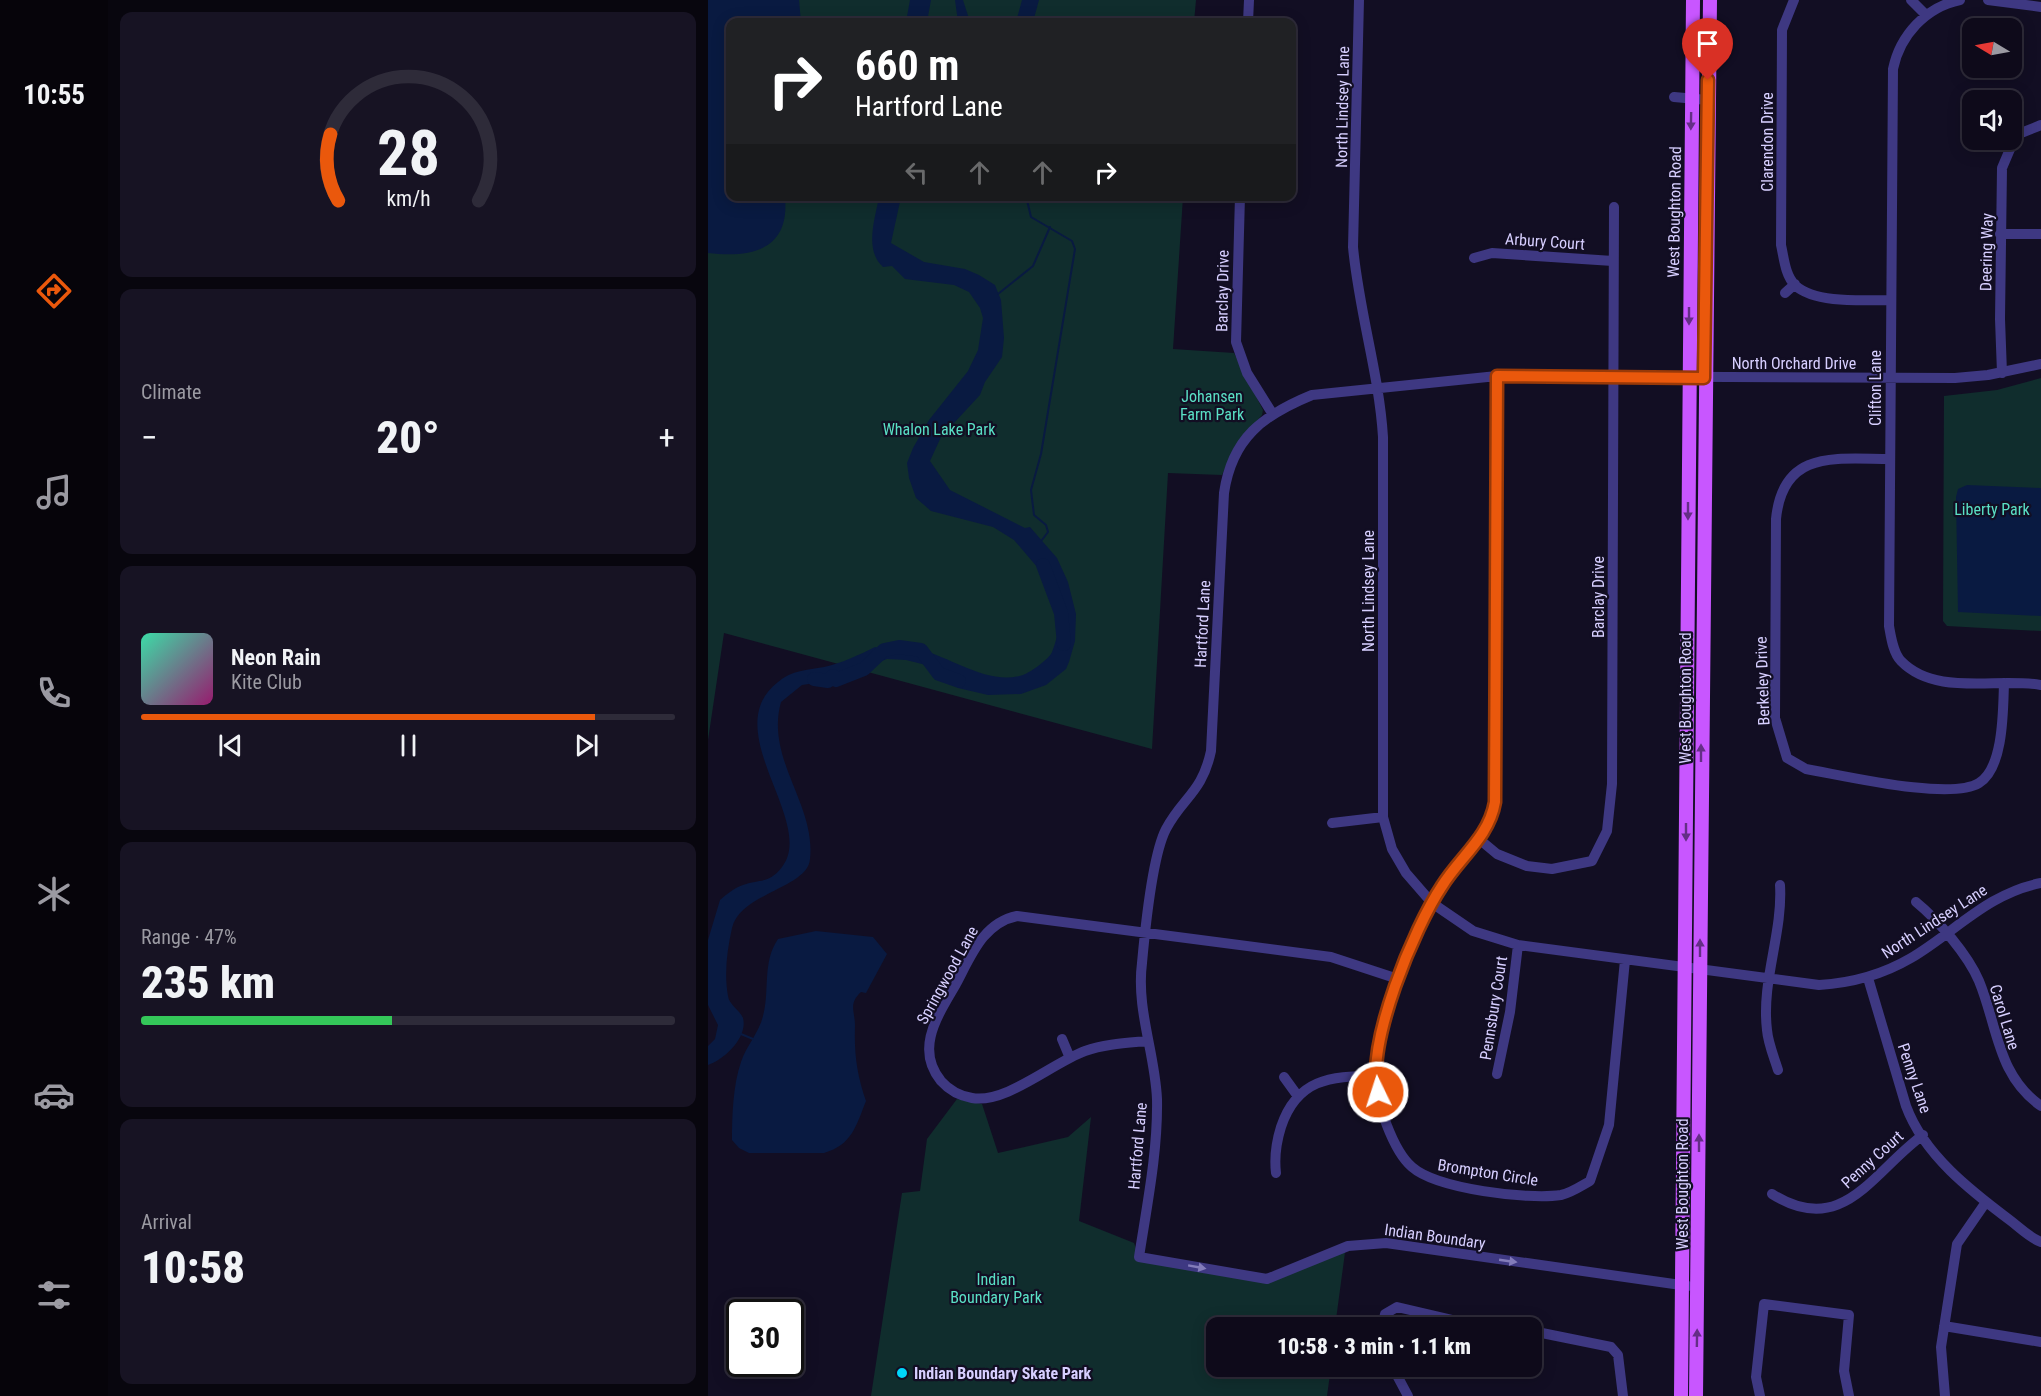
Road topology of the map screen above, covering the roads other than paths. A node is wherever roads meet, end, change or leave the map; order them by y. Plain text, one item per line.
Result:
1 (1249, 0) edge
2 (1359, 0) edge
3 (1693, 0) edge
4 (1710, 0) edge
5 (1794, 0) edge
6 (1911, 0) edge
7 (1960, 0) edge
8 (1988, 0) edge
9 (2041, 7) edge
10 (1926, 15) junction
11 (1248, 18) edge
12 (1674, 97) dead end
13 (1691, 98) junction
14 (1708, 100) junction
15 (2041, 125) edge
16 (2022, 130) edge
17 (2008, 150) edge
18 (1240, 201) edge
19 (1614, 207) dead end
20 (2000, 234) junction
21 (2041, 234) edge
22 (1474, 258) dead end
23 (1613, 261) junction
24 (1795, 284) junction
25 (1785, 293) dead end
26 (1891, 300) junction
27 (2041, 363) edge
28 (2002, 373) junction
29 (1497, 376) junction
30 (1614, 377) junction
31 (1689, 378) junction
32 (1704, 378) junction
33 (1890, 378) junction
34 (1378, 390) junction
35 (1272, 413) junction
36 (1890, 459) junction
37 (2004, 683) junction
38 (2041, 685) edge
39 (1383, 817) junction
40 (1332, 823) dead end
41 (1479, 839) junction
42 (2041, 883) edge
43 (1780, 885) dead end
44 (1916, 902) dead end
45 (1432, 903) junction
46 (1146, 933) junction
47 (1946, 933) junction
48 (1518, 945) junction
49 (1624, 960) junction
50 (1692, 969) junction
51 (1868, 978) junction
52 (1398, 979) junction
53 (1770, 980) junction
54 (1062, 1039) dead end
55 (1148, 1041) junction
56 (1070, 1058) junction
57 (1778, 1070) dead end
58 (1497, 1074) dead end
59 (1374, 1076) junction
60 (1284, 1077) dead end
61 (1297, 1095) junction
62 (2041, 1106) edge
63 (1923, 1135) junction
64 (1276, 1173) dead end
65 (1772, 1194) dead end
66 (1986, 1202) junction
67 (2041, 1242) edge
68 (1139, 1257) joint
69 (1691, 1286) junction
70 (1384, 1317) edge
71 (1440, 1317) edge
72 (1944, 1326) junction
73 (1542, 1333) edge
74 (2041, 1342) edge
75 (1398, 1377) edge
76 (1408, 1396) edge
77 (1623, 1396) edge
78 (1681, 1396) edge
79 (1696, 1396) edge
80 (1760, 1396) edge
81 (1849, 1396) edge
82 (1945, 1396) edge

1 - 11 street
2 - 34 street, North Lindsey Lane
3 - 13 main road, West Boughton Road
4 - 14 main road, West Boughton Road
5 - 24 street, Clarendon Drive
6 - 10 street
7 - 10 street, Clifton Lane
8 - 9 street
10 - 26 street, Clifton Lane
12 - 13 street
13 - 14 street
13 -> 31 main road, West Boughton Road
14 - 32 main road, West Boughton Road
15 - 16 street
17 - 20 street, Deering Way
18 - 35 street, Barclay Drive
19 - 23 street, Barclay Drive
20 - 21 street
20 - 28 street, Deering Way
22 - 23 street, Arbury Court
23 - 30 street, Barclay Drive
24 - 25 street
24 - 26 street
26 - 33 street, Clifton Lane
27 - 28 street, North Orchard Drive
28 - 33 street, North Orchard Drive
29 - 30 street, Hartford Lane
29 - 34 street, Hartford Lane
29 - 41 street, Brompton Circle
30 - 31 street, Hartford Lane
30 - 41 street, Barclay Drive
31 - 32 street, North Orchard Drive
31 -> 50 main road, West Boughton Road
32 - 33 street, North Orchard Drive
50 -> 32 main road, West Boughton Road
33 - 36 street, Clifton Lane
34 - 35 street, Hartford Lane
34 - 39 street, North Lindsey Lane
35 - 46 street, Hartford Lane
36 - 37 street, Clifton Lane
36 - 37 street, Berkeley Drive
37 - 38 street, Clifton Lane
39 - 40 street
39 - 45 street, North Lindsey Lane
41 - 45 street, Brompton Circle
42 - 47 street, North Lindsey Lane
43 - 53 street
44 - 47 street, Carol Lane
45 - 48 street, North Lindsey Lane
45 - 52 street, Brompton Circle
46 - 52 street, Springwood Lane
46 - 55 street, Hartford Lane
46 - 56 street, Springwood Lane
47 - 51 street, North Lindsey Lane
47 - 62 street, Carol Lane
48 - 49 street, North Lindsey Lane
48 - 58 street, Pennsbury Court
49 - 50 street, North Lindsey Lane
49 - 59 street, Brompton Circle
50 - 53 street, North Lindsey Lane
50 - 69 main road, West Boughton Road
51 - 53 street, North Lindsey Lane
51 - 63 street, Penny Lane
52 - 59 street, Brompton Circle
53 - 57 street
54 - 56 street
55 - 56 street, Springwood Lane
55 - 68 street, Hartford Lane
59 - 61 street
60 - 61 street
61 - 64 street
63 - 65 street, Penny Court
63 - 66 street, Penny Lane
66 - 67 street, Penny Lane
66 - 72 street
68 -> 69 street, Indian Boundary
69 - 78 main road, West Boughton Road
79 -> 69 main road, West Boughton Road
70 - 71 street
72 - 74 street
72 - 82 street
73 - 77 street
75 - 76 street
80 - 81 street

